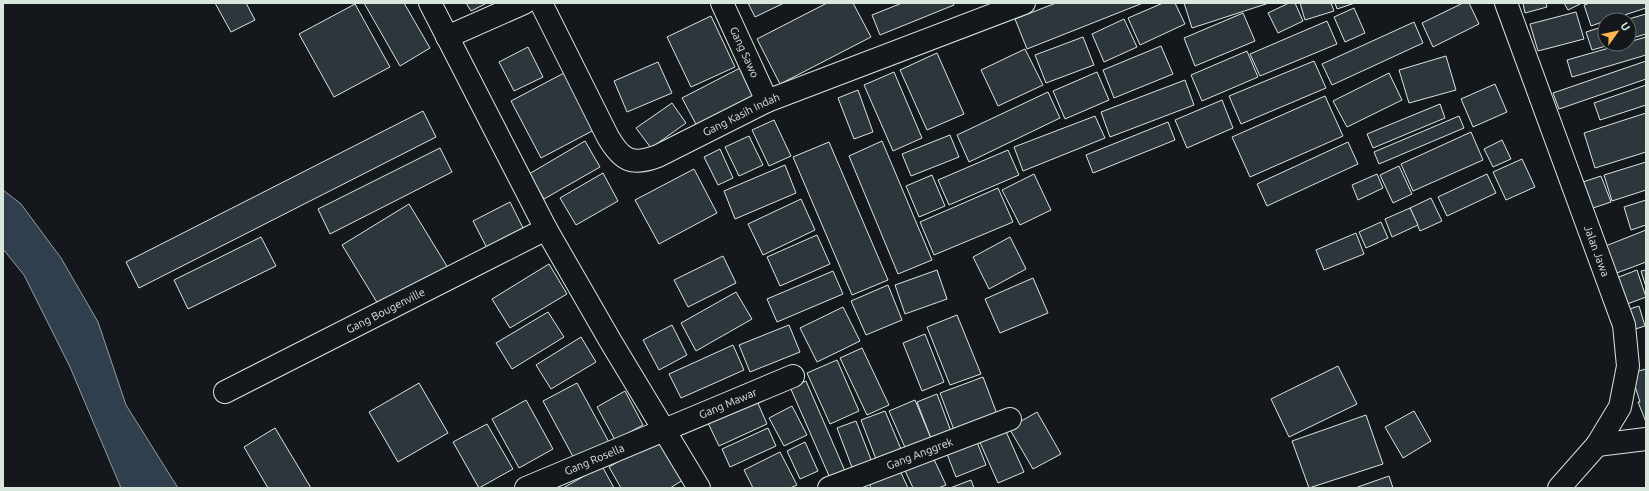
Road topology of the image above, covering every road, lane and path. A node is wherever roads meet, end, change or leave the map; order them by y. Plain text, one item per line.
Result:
1 (430, 3) edge
2 (524, 3) edge
3 (541, 3) edge
4 (722, 3) edge
5 (1024, 3) edge
6 (1506, 3) edge
7 (447, 36) junction
8 (767, 101) junction
9 (546, 229) junction
10 (793, 376) dead end
11 (225, 392) dead end
12 (1010, 419) dead end
13 (663, 430) junction
14 (1646, 439) edge
15 (1597, 445) junction
16 (1562, 484) edge
17 (526, 488) edge
18 (699, 488) edge
19 (829, 488) edge
20 (1545, 488) edge

1 - 7 street
2 - 7 street
3 - 8 street, Gang Kasih Indah
4 - 8 street, Gang Sawo
5 - 8 street, Gang Kasih Indah
6 - 15 street, Jalan Jawa
7 - 9 street
9 - 11 street, Gang Bougenville
9 - 13 street
10 - 13 street, Gang Mawar
12 - 19 street, Gang Anggrek
13 - 17 street, Gang Rosella
13 - 18 street
14 - 15 street
15 - 16 street, Jalan Jawa
16 - 20 street

